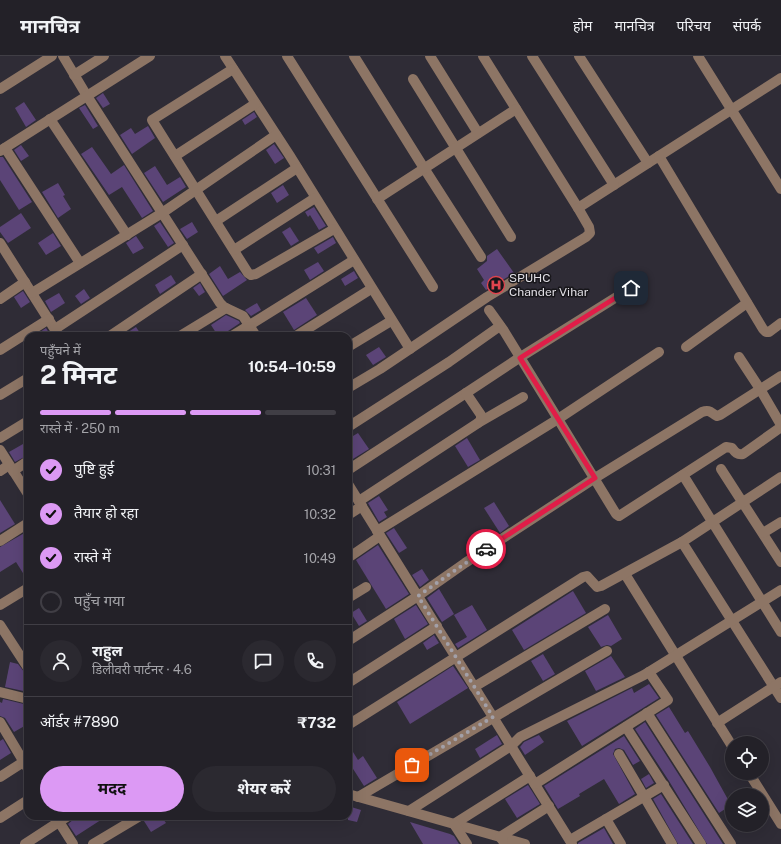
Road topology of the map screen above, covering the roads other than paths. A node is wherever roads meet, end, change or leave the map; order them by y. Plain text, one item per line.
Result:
1 (52, 56) edge
2 (63, 56) edge
3 (104, 56) edge
4 (150, 56) edge
5 (225, 56) edge
6 (287, 56) edge
7 (354, 56) edge
8 (430, 56) edge
9 (483, 56) edge
10 (532, 56) edge
11 (579, 56) edge
12 (698, 56) edge
13 (233, 69) junction
14 (74, 75) junction
15 (781, 78) edge
16 (413, 79) dead end
17 (0, 89) edge
18 (87, 96) junction
19 (255, 104) junction
20 (516, 108) junction
21 (732, 110) junction
22 (50, 119) junction
23 (478, 133) junction
24 (276, 135) junction
25 (456, 147) junction
26 (2, 149) edge
27 (175, 156) junction
28 (659, 156) junction
29 (648, 163) junction
30 (297, 168) junction
31 (424, 168) junction
32 (614, 185) junction
33 (781, 189) edge
34 (196, 190) junction
35 (315, 198) junction
36 (377, 198) junction
37 (578, 208) junction
38 (162, 213) junction
39 (216, 221) junction
40 (334, 229) junction
41 (127, 235) junction
42 (511, 237) dead end
43 (0, 243) edge
44 (183, 245) junction
45 (234, 250) junction
46 (4, 257) edge
47 (481, 257) dead end
48 (354, 260) junction
49 (80, 263) junction
50 (202, 274) junction
51 (25, 282) junction
52 (433, 287) dead end
53 (631, 288) dead end
54 (371, 289) junction
55 (32, 293) junction
56 (0, 299) edge
57 (747, 302) junction
58 (226, 308) junction
59 (489, 310) dead end
60 (49, 319) junction
61 (391, 320) junction
62 (781, 323) edge
63 (249, 325) junction
64 (500, 326) junction
65 (28, 332) edge
66 (56, 332) edge
67 (58, 332) edge
68 (116, 332) edge
69 (187, 332) edge
70 (238, 332) edge
71 (253, 332) edge
72 (302, 332) edge
73 (24, 335) edge
74 (352, 344) edge
75 (686, 347) dead end
76 (410, 349) junction
77 (0, 350) edge
78 (659, 352) dead end
79 (739, 357) dead end
80 (520, 358) junction
81 (781, 376) edge
82 (24, 381) edge
83 (352, 386) edge
84 (760, 389) junction
85 (466, 393) junction
86 (0, 396) edge
87 (523, 397) dead end
88 (558, 419) junction
89 (24, 423) edge
90 (478, 423) junction
91 (352, 424) edge
92 (781, 426) edge
93 (0, 438) edge
94 (0, 450) edge
95 (24, 463) edge
96 (352, 467) edge
97 (11, 468) junction
98 (721, 469) dead end
99 (0, 471) edge
100 (683, 474) junction
101 (781, 477) edge
102 (595, 478) junction
103 (24, 488) edge
104 (352, 491) edge
105 (742, 502) junction
106 (360, 504) junction
107 (352, 511) edge
108 (712, 522) junction
109 (781, 522) edge
110 (24, 526) edge
111 (763, 533) junction
112 (379, 534) junction
113 (0, 541) edge
114 (682, 542) junction
115 (778, 551) edge
116 (352, 555) edge
117 (781, 562) edge
118 (625, 574) junction
119 (366, 587) dead end
120 (24, 590) edge
121 (781, 590) edge
122 (352, 596) edge
123 (418, 596) junction
124 (762, 602) junction
125 (0, 605) edge
126 (605, 609) dead end
127 (731, 620) junction
128 (0, 625) edge
129 (437, 626) junction
130 (781, 632) edge
131 (352, 638) edge
132 (607, 651) dead end
133 (24, 655) edge
134 (675, 656) junction
135 (456, 657) junction
136 (649, 672) junction
137 (352, 680) edge
138 (777, 685) edge
139 (474, 687) junction
140 (0, 692) edge
141 (24, 698) edge
142 (781, 698) edge
143 (648, 713) junction
144 (493, 717) junction
145 (0, 722) edge
146 (352, 722) edge
147 (718, 722) junction
148 (626, 727) junction
149 (3, 735) edge
150 (726, 736) edge
151 (511, 746) junction
152 (619, 754) dead end
153 (24, 761) edge
154 (24, 764) edge
155 (0, 776) edge
156 (532, 780) junction
157 (753, 780) edge
158 (664, 785) junction
159 (352, 795) edge
160 (358, 797) junction
161 (644, 797) junction
162 (24, 803) edge
163 (549, 806) junction
164 (408, 811) junction
165 (0, 818) edge
166 (606, 819) junction
167 (56, 820) edge
168 (58, 820) edge
169 (133, 820) edge
170 (454, 824) junction
171 (781, 824) edge
172 (502, 840) edge
173 (571, 842) edge
174 (25, 844) edge
175 (72, 844) edge
176 (93, 844) edge
177 (467, 844) edge
178 (525, 844) edge
179 (621, 844) edge
180 (672, 844) edge
181 (701, 844) edge
182 (731, 844) edge

1 - 17 street
2 - 14 street
3 - 14 street
4 - 18 street
5 - 13 street
6 - 36 street
7 - 31 street
8 - 23 street
9 - 20 street
10 - 32 street
11 - 29 street
12 - 21 street
13 - 19 street
13 - 27 street
14 - 18 street
15 - 21 street
16 - 25 street
18 - 22 street
18 - 38 street
19 - 24 street
19 - 27 street
20 - 23 street
20 - 37 street
21 - 28 street
21 - 33 street
22 - 26 street
22 - 41 street
23 - 25 street
24 - 30 street
24 - 34 street
25 - 31 street
25 - 42 street
26 - 49 street
27 - 34 street
28 - 29 street
28 - 57 street
29 - 32 street
30 - 35 street
30 - 39 street
31 - 36 street
31 - 47 street
32 - 37 street
34 - 38 street
34 - 39 street
35 - 40 street
35 - 45 street
36 - 52 street
37 - 76 street
38 - 41 street
38 - 44 street
39 - 45 street
40 - 45 street
40 - 48 street
41 - 49 street
43 - 46 street
44 - 50 street
44 - 67 street
46 - 51 street
48 - 54 street
48 - 63 street
49 - 55 street
50 - 58 street
50 - 68 street
51 - 55 street
51 - 56 street
53 - 80 street
54 - 61 street
54 - 72 street
55 - 60 street
57 - 62 street
57 - 75 street
58 - 63 street
58 - 69 street
59 - 64 street
60 - 65 street
60 - 66 street
61 - 74 street
61 - 76 street
63 - 70 street
63 - 71 street
64 - 80 street
64 - 91 street
73 - 77 street
76 - 83 street
78 - 88 street
79 - 84 street
80 - 85 street
80 - 88 street
81 - 84 street
82 - 86 street
84 - 92 street
84 - 102 street
85 - 90 street
85 - 96 street
87 - 90 street
88 - 102 street
88 - 112 street
89 - 93 street
90 - 106 street
92 - 100 street
94 - 97 street
95 - 97 street
97 - 99 street
97 - 103 street
98 - 105 street
100 - 102 street
100 - 108 street
101 - 105 street
102 - 123 street
104 - 106 street
105 - 108 street
105 - 111 street
106 - 107 street
106 - 112 street
108 - 114 street
108 - 124 street
109 - 111 street
110 - 113 street
111 - 115 street
112 - 116 street
112 - 123 street
114 - 118 street
114 - 127 street
115 - 117 street
118 - 134 street
118 - 135 street
119 - 122 street
120 - 125 street
121 - 124 street
123 - 129 street
123 - 131 street
124 - 127 street
124 - 130 street
126 - 139 street
127 - 134 street
127 - 138 street
128 - 133 street
129 - 135 street
129 - 137 street
132 - 144 street
134 - 136 street
134 - 147 street
135 - 139 street
135 - 146 street
136 - 143 street
136 - 151 street
138 - 142 street
138 - 147 street
139 - 144 street
140 - 141 street
143 - 148 street
143 - 182 street
144 - 151 street
144 - 160 street
145 - 149 street
147 - 150 street
148 - 156 street
148 - 158 street
149 - 153 street
151 - 156 street
151 - 164 street
152 - 161 street
154 - 155 street
156 - 163 street
156 - 170 street
157 - 171 street
158 - 161 street
158 - 181 street
159 - 160 street
160 - 164 street
161 - 166 street
161 - 180 street
162 - 165 street
163 - 172 street
163 - 173 street
164 - 170 street
166 - 173 street
166 - 179 street
167 - 174 street
168 - 175 street
169 - 176 street
170 - 172 street
170 - 177 street
172 - 178 street

